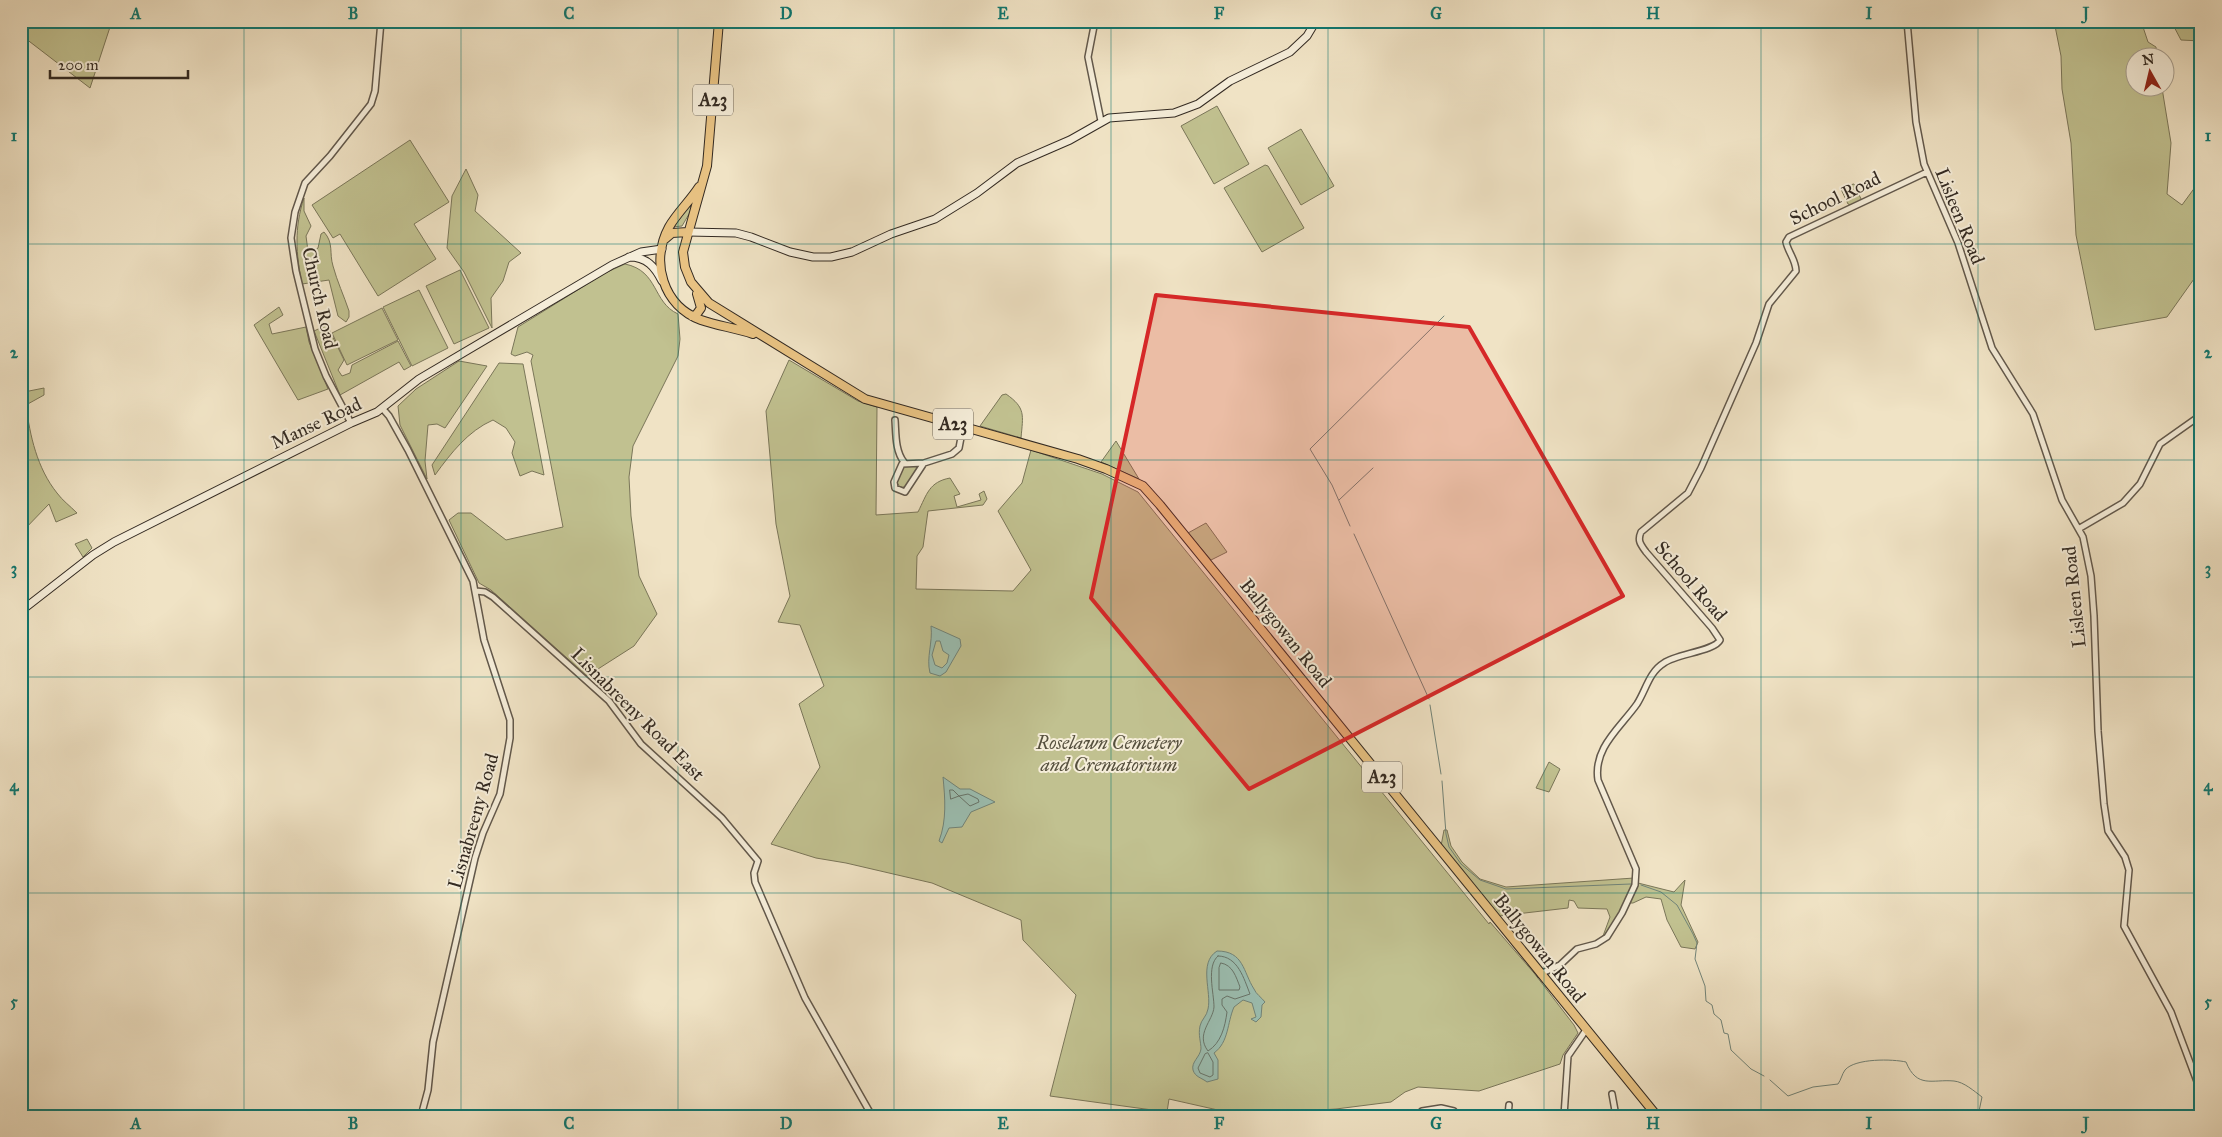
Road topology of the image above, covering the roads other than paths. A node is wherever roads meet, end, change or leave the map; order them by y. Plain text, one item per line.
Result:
1 (381, 21) edge
2 (719, 21) edge
3 (1095, 21) edge
4 (1316, 21) edge
5 (1907, 21) edge
6 (1101, 121) junction
7 (1926, 172) junction
8 (704, 178) junction
9 (687, 235) junction
10 (664, 239) junction
11 (662, 249) junction
12 (623, 259) junction
13 (664, 284) junction
14 (693, 286) junction
15 (692, 316) junction
16 (769, 340) junction
17 (382, 408) junction
18 (2201, 415) edge
19 (895, 420) dead end
20 (351, 423) junction
21 (963, 427) junction
22 (904, 462) junction
23 (924, 464) junction
24 (2080, 528) junction
25 (476, 591) junction
26 (21, 611) edge
27 (1540, 974) junction
28 (1586, 1030) junction
29 (2201, 1092) edge
30 (1612, 1094) dead end
31 (1508, 1105) dead end
32 (1422, 1111) dead end
33 (421, 1116) edge
34 (872, 1116) edge
35 (1457, 1116) edge
36 (1508, 1116) edge
37 (1564, 1116) edge
38 (1616, 1116) edge
39 (1657, 1116) edge

1 - 20 street, Church Road
2 - 8 main road, Ballygowan Road / A23
3 - 6 street
4 - 6 street
5 - 7 street, Lisleen Road
6 - 9 street
7 - 24 street, Lisleen Road
7 - 27 street, School Road
8 - 9 main road, Ballygowan Road / A23
8 - 10 main road, Ballygowan Road / A23
9 - 10 main road
9 - 14 main road, Ballygowan Road / A23
10 - 11 main road, Ballygowan Road / A23
11 - 12 street, Manse Road
11 - 13 main road, Ballygowan Road / A23
12 - 13 street
12 - 17 street, Manse Road
13 - 15 main road, Ballygowan Road / A23
14 - 15 main road, A23
14 - 16 main road, Ballygowan Road / A23
15 - 16 main road, Ballygowan Road / A23
16 - 21 main road, Ballygowan Road / A23
17 - 20 street, Manse Road
17 - 25 street, Lisnabreeny Road
18 - 24 street
19 - 22 street
20 - 26 street, Manse Road
21 - 23 street
21 - 27 main road, Ballygowan Road / A23
22 - 23 street
22 - 23 street
24 - 29 street, Lisleen Road
25 - 33 street, Lisnabreeny Road
25 - 34 street, Lisnabreeny Road East
27 - 28 main road, Ballygowan Road / A23
28 - 37 street
28 - 39 main road, Ballygowan Road / A23
30 - 38 street
31 - 36 street
32 - 35 street

